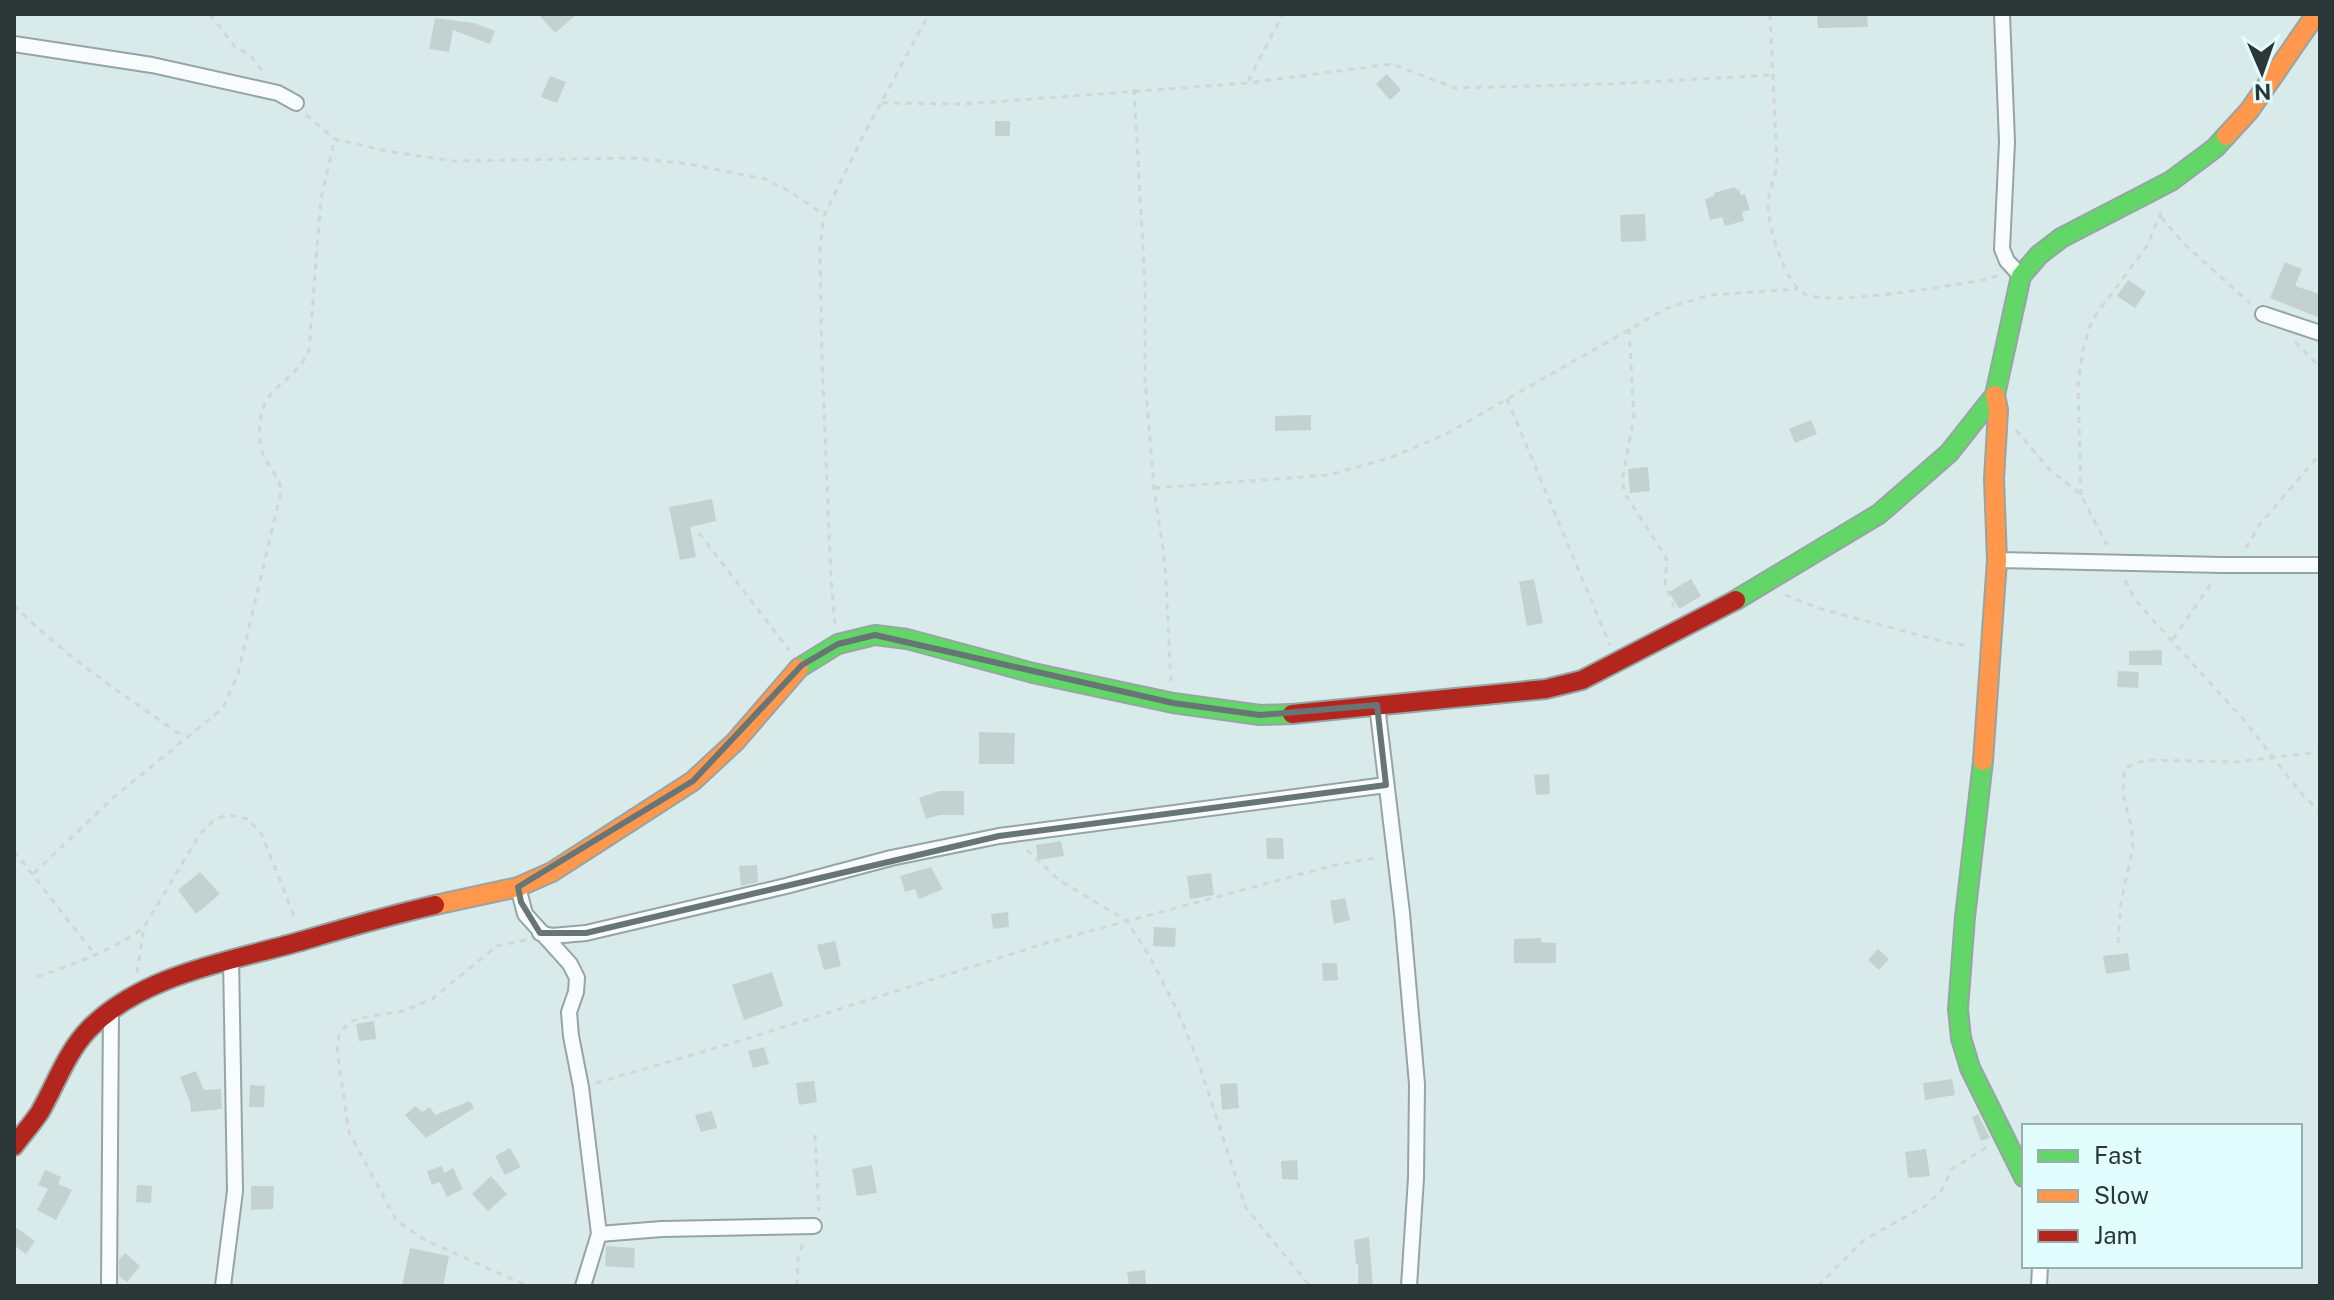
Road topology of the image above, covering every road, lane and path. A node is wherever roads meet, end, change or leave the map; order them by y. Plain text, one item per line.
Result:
1 (210, 14) edge
2 (931, 14) edge
3 (1283, 14) edge
4 (1770, 14) edge
5 (2002, 14) edge
6 (2316, 14) edge
7 (14, 44) edge
8 (1772, 75) junction
9 (1247, 83) junction
10 (1134, 89) junction
11 (278, 93) junction
12 (296, 103) joint
13 (882, 103) junction
14 (335, 139) junction
15 (2171, 181) junction
16 (824, 216) junction
17 (2161, 217) junction
18 (2018, 273) junction
19 (1798, 289) junction
20 (2263, 314) joint
21 (1629, 329) junction
22 (2320, 333) edge
23 (2293, 341) dead end
24 (2320, 367) edge
25 (1507, 399) junction
26 (1997, 402) junction
27 (2320, 454) edge
28 (1154, 488) junction
29 (2081, 495) junction
30 (699, 533) dead end
31 (1997, 560) junction
32 (2116, 563) junction
33 (2228, 565) junction
34 (2320, 565) edge
35 (1763, 586) junction
36 (14, 605) edge
37 (1684, 629) junction
38 (2172, 639) junction
39 (838, 644) junction
40 (1991, 648) junction
41 (1618, 663) junction
42 (802, 665) junction
43 (1173, 703) junction
44 (1377, 705) junction
45 (184, 737) junction
46 (2320, 752) edge
47 (2276, 759) junction
48 (1386, 785) junction
49 (2320, 812) edge
50 (999, 836) junction
51 (14, 851) edge
52 (1396, 854) junction
53 (34, 873) junction
54 (518, 887) junction
55 (1127, 921) junction
56 (144, 927) junction
57 (543, 936) junction
58 (304, 940) junction
59 (2118, 943) dead end
60 (96, 956) junction
61 (231, 958) junction
62 (37, 977) dead end
63 (135, 993) junction
64 (111, 1008) junction
65 (581, 1087) junction
66 (2003, 1136) junction
67 (14, 1146) edge
68 (2022, 1173) edge
69 (814, 1226) dead end
70 (599, 1234) junction
71 (109, 1286) edge
72 (223, 1286) edge
73 (533, 1286) edge
74 (583, 1286) edge
75 (1310, 1286) edge
76 (1409, 1286) edge
77 (1818, 1286) edge

1 - 11 path
2 - 13 path
3 - 9 path
4 - 8 path
5 - 18 street
6 - 15 street
7 - 11 street
8 - 9 path
8 - 19 path
9 - 10 path
10 - 13 path
10 - 28 path
11 - 12 street
12 - 14 path
13 - 16 path
14 - 16 path
14 - 45 path
15 - 17 path
15 - 18 street
16 - 39 path
17 - 20 path
17 - 29 path
18 - 19 path
18 - 26 street
19 - 21 path
20 - 22 street
21 - 25 path
21 - 37 path
23 - 24 path
25 - 28 path
25 - 41 path
26 - 29 path
26 - 31 street
26 - 35 street
27 - 33 path
28 - 43 path
29 - 32 path
30 - 42 path
31 - 32 street
31 - 40 street
32 - 33 street
32 - 38 path
33 - 34 street
33 - 38 path
35 - 37 street
35 - 40 path
36 - 45 path
37 - 41 street
38 - 47 path
39 - 42 street
39 - 43 street
40 - 66 street
41 - 44 street
42 - 54 street
43 - 44 street
44 - 48 street
45 - 53 path
46 - 47 path
47 - 49 path
47 - 59 path
48 - 50 street
48 - 52 street
50 - 55 path
50 - 57 street
51 - 53 path
52 - 55 path
52 - 76 street
53 - 60 path
54 - 57 street
54 - 58 street
55 - 65 path
55 - 75 path
56 - 58 path
56 - 60 path
56 - 63 path
57 - 65 street
57 - 73 path
58 - 61 street
60 - 62 path
61 - 63 street
61 - 72 street
63 - 64 street
64 - 67 street
64 - 71 street
65 - 70 street
66 - 68 street
66 - 77 path
69 - 70 street
70 - 74 street

